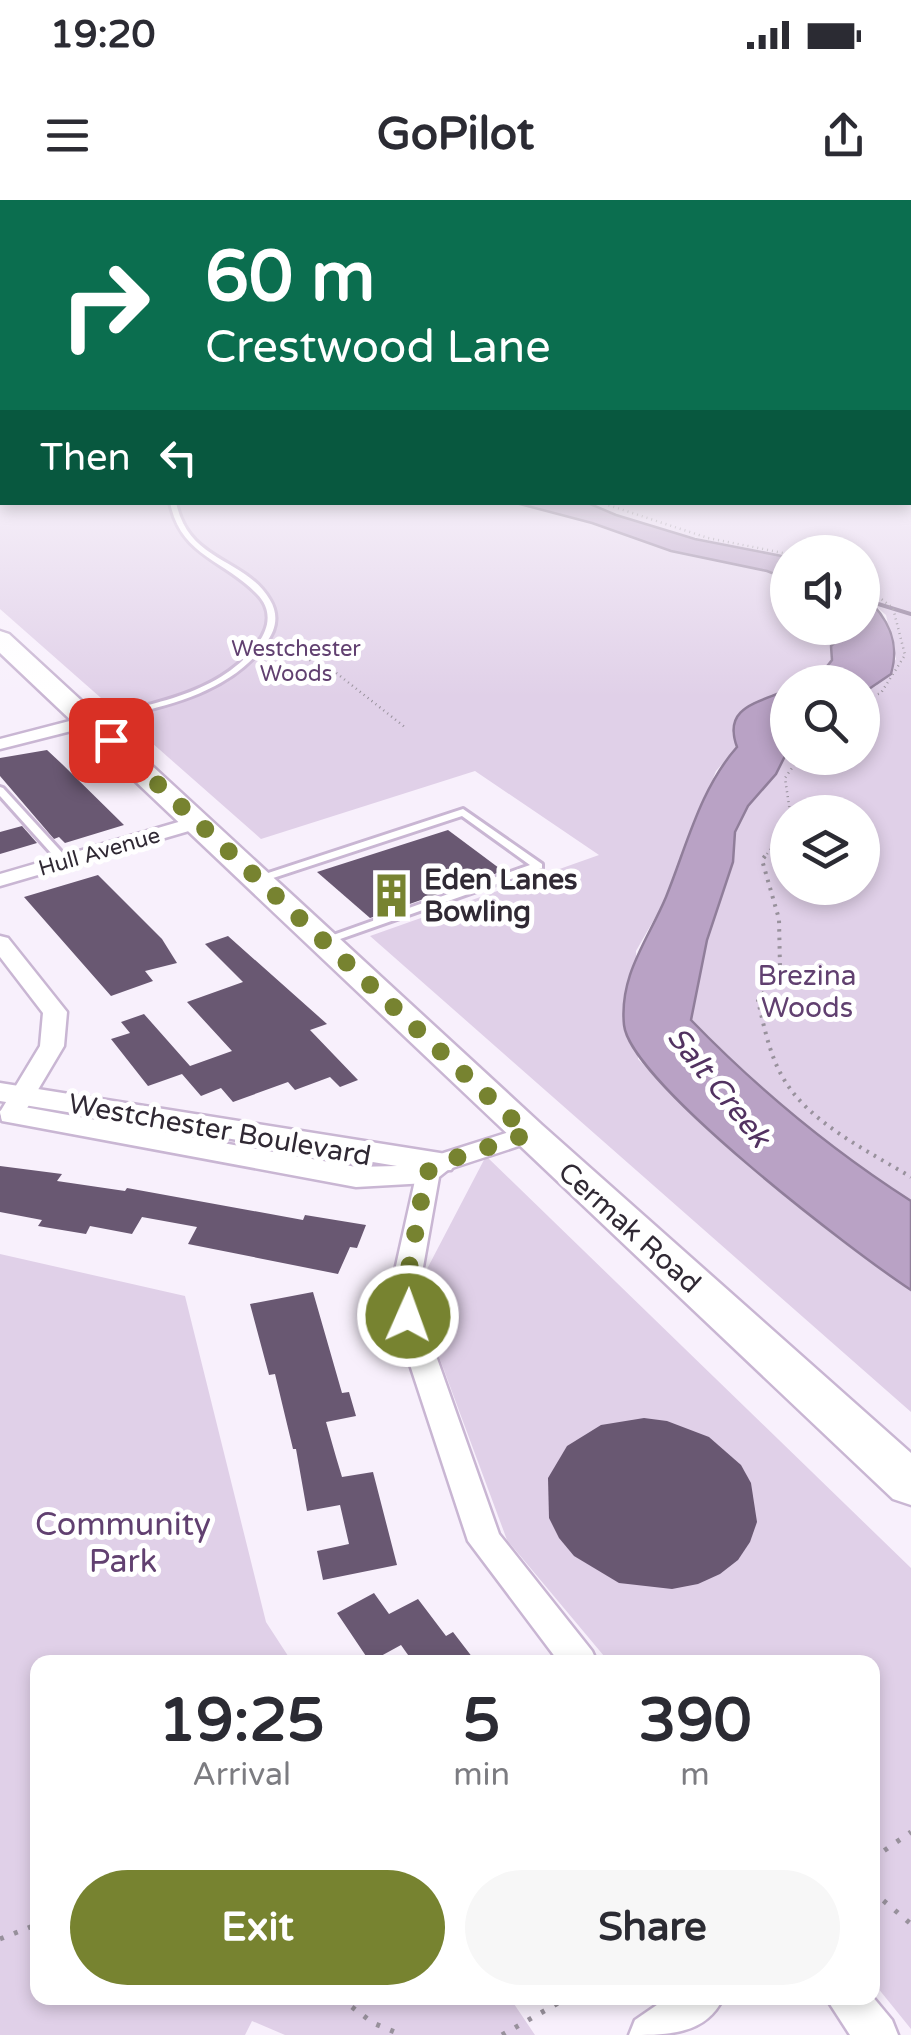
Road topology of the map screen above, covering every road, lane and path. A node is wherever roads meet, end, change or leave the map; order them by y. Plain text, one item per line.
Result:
1 (180, 526) edge
2 (671, 526) edge
3 (770, 550) edge
4 (880, 598) edge
5 (0, 639) edge
6 (262, 645) junction
7 (880, 693) edge
8 (90, 721) junction
9 (406, 728) dead end
10 (0, 744) edge
11 (0, 790) edge
12 (199, 822) junction
13 (770, 850) edge
14 (64, 861) junction
15 (260, 879) junction
16 (0, 880) edge
17 (770, 888) edge
18 (775, 905) edge
19 (326, 942) junction
20 (0, 943) edge
21 (8, 1104) edge
22 (528, 1134) junction
23 (432, 1169) junction
24 (911, 1177) edge
25 (911, 1484) edge
26 (575, 1655) edge
27 (911, 1832) edge
28 (880, 1853) edge
29 (880, 1899) edge
30 (911, 1924) edge
31 (30, 1927) edge
32 (0, 1938) edge
33 (349, 2005) edge
34 (555, 2005) edge
35 (692, 2005) edge
36 (853, 2005) edge
37 (402, 2035) edge
38 (502, 2035) edge
39 (650, 2035) edge
40 (877, 2035) edge

1 - 6 lane
2 - 3 path
4 - 7 path
5 - 8 main road, Cermak Road
6 - 8 lane
6 - 9 path
8 - 10 street
8 - 12 main road, Cermak Road
11 - 14 lane
12 - 14 street, Hull Avenue
12 - 15 main road, Cermak Road
13 - 17 path
14 - 16 street, Hull Avenue
15 - 19 main road, Cermak Road
15 - 19 lane
18 - 24 path
19 - 22 main road, Cermak Road
20 - 21 street
21 - 23 street, Westchester Boulevard
22 - 23 street
22 - 25 main road, Cermak Road
23 - 26 street
27 - 28 path
29 - 30 path
31 - 32 path
33 - 37 path
34 - 38 path
35 - 39 street
36 - 40 street

